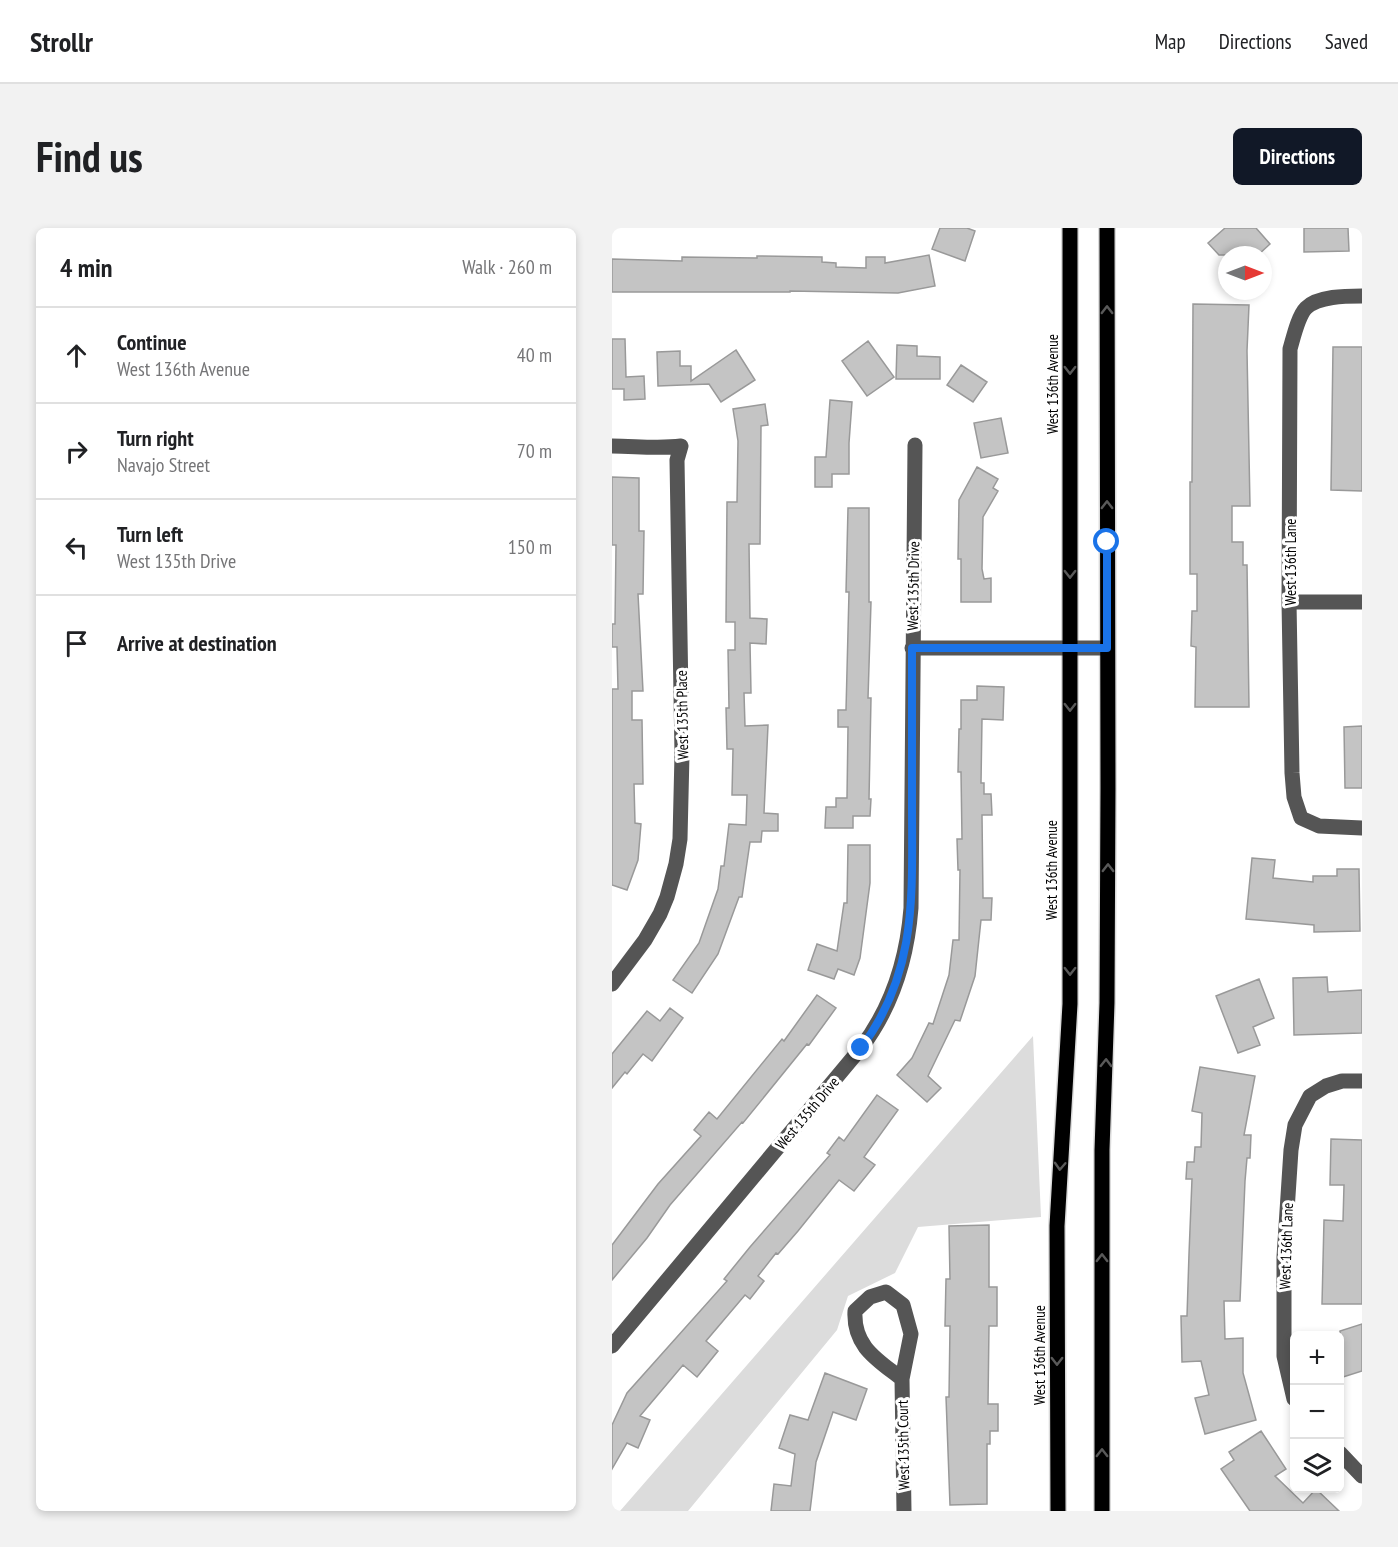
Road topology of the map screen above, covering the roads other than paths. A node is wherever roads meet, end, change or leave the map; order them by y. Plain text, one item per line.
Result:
1 (1070, 228) edge
2 (1107, 228) edge
3 (1362, 296) edge
4 (915, 445) dead end
5 (612, 446) edge
6 (1289, 602) junction
7 (1362, 602) edge
8 (912, 648) junction
9 (1070, 648) junction
10 (1107, 648) junction
11 (1362, 828) edge
12 (612, 984) edge
13 (1362, 1081) edge
14 (612, 1346) edge
15 (902, 1379) junction
16 (1291, 1385) edge
17 (1344, 1457) edge
18 (1362, 1476) edge
19 (904, 1511) edge
20 (1058, 1511) edge
21 (1102, 1511) edge

1 -> 9 main road, West 136th Avenue
10 -> 2 main road
3 - 6 street, West 136th Lane
4 - 8 street, West 135th Drive
5 - 12 street, West 135th Place
6 - 7 street
6 - 11 street, West 136th Lane
8 - 9 street
8 - 14 street, West 135th Drive
9 - 10 street
9 -> 20 main road, West 136th Avenue
21 -> 10 main road
13 - 16 street, West 136th Lane
15 - 15 street, West 135th Court
15 - 19 street, West 135th Court
17 - 18 street

